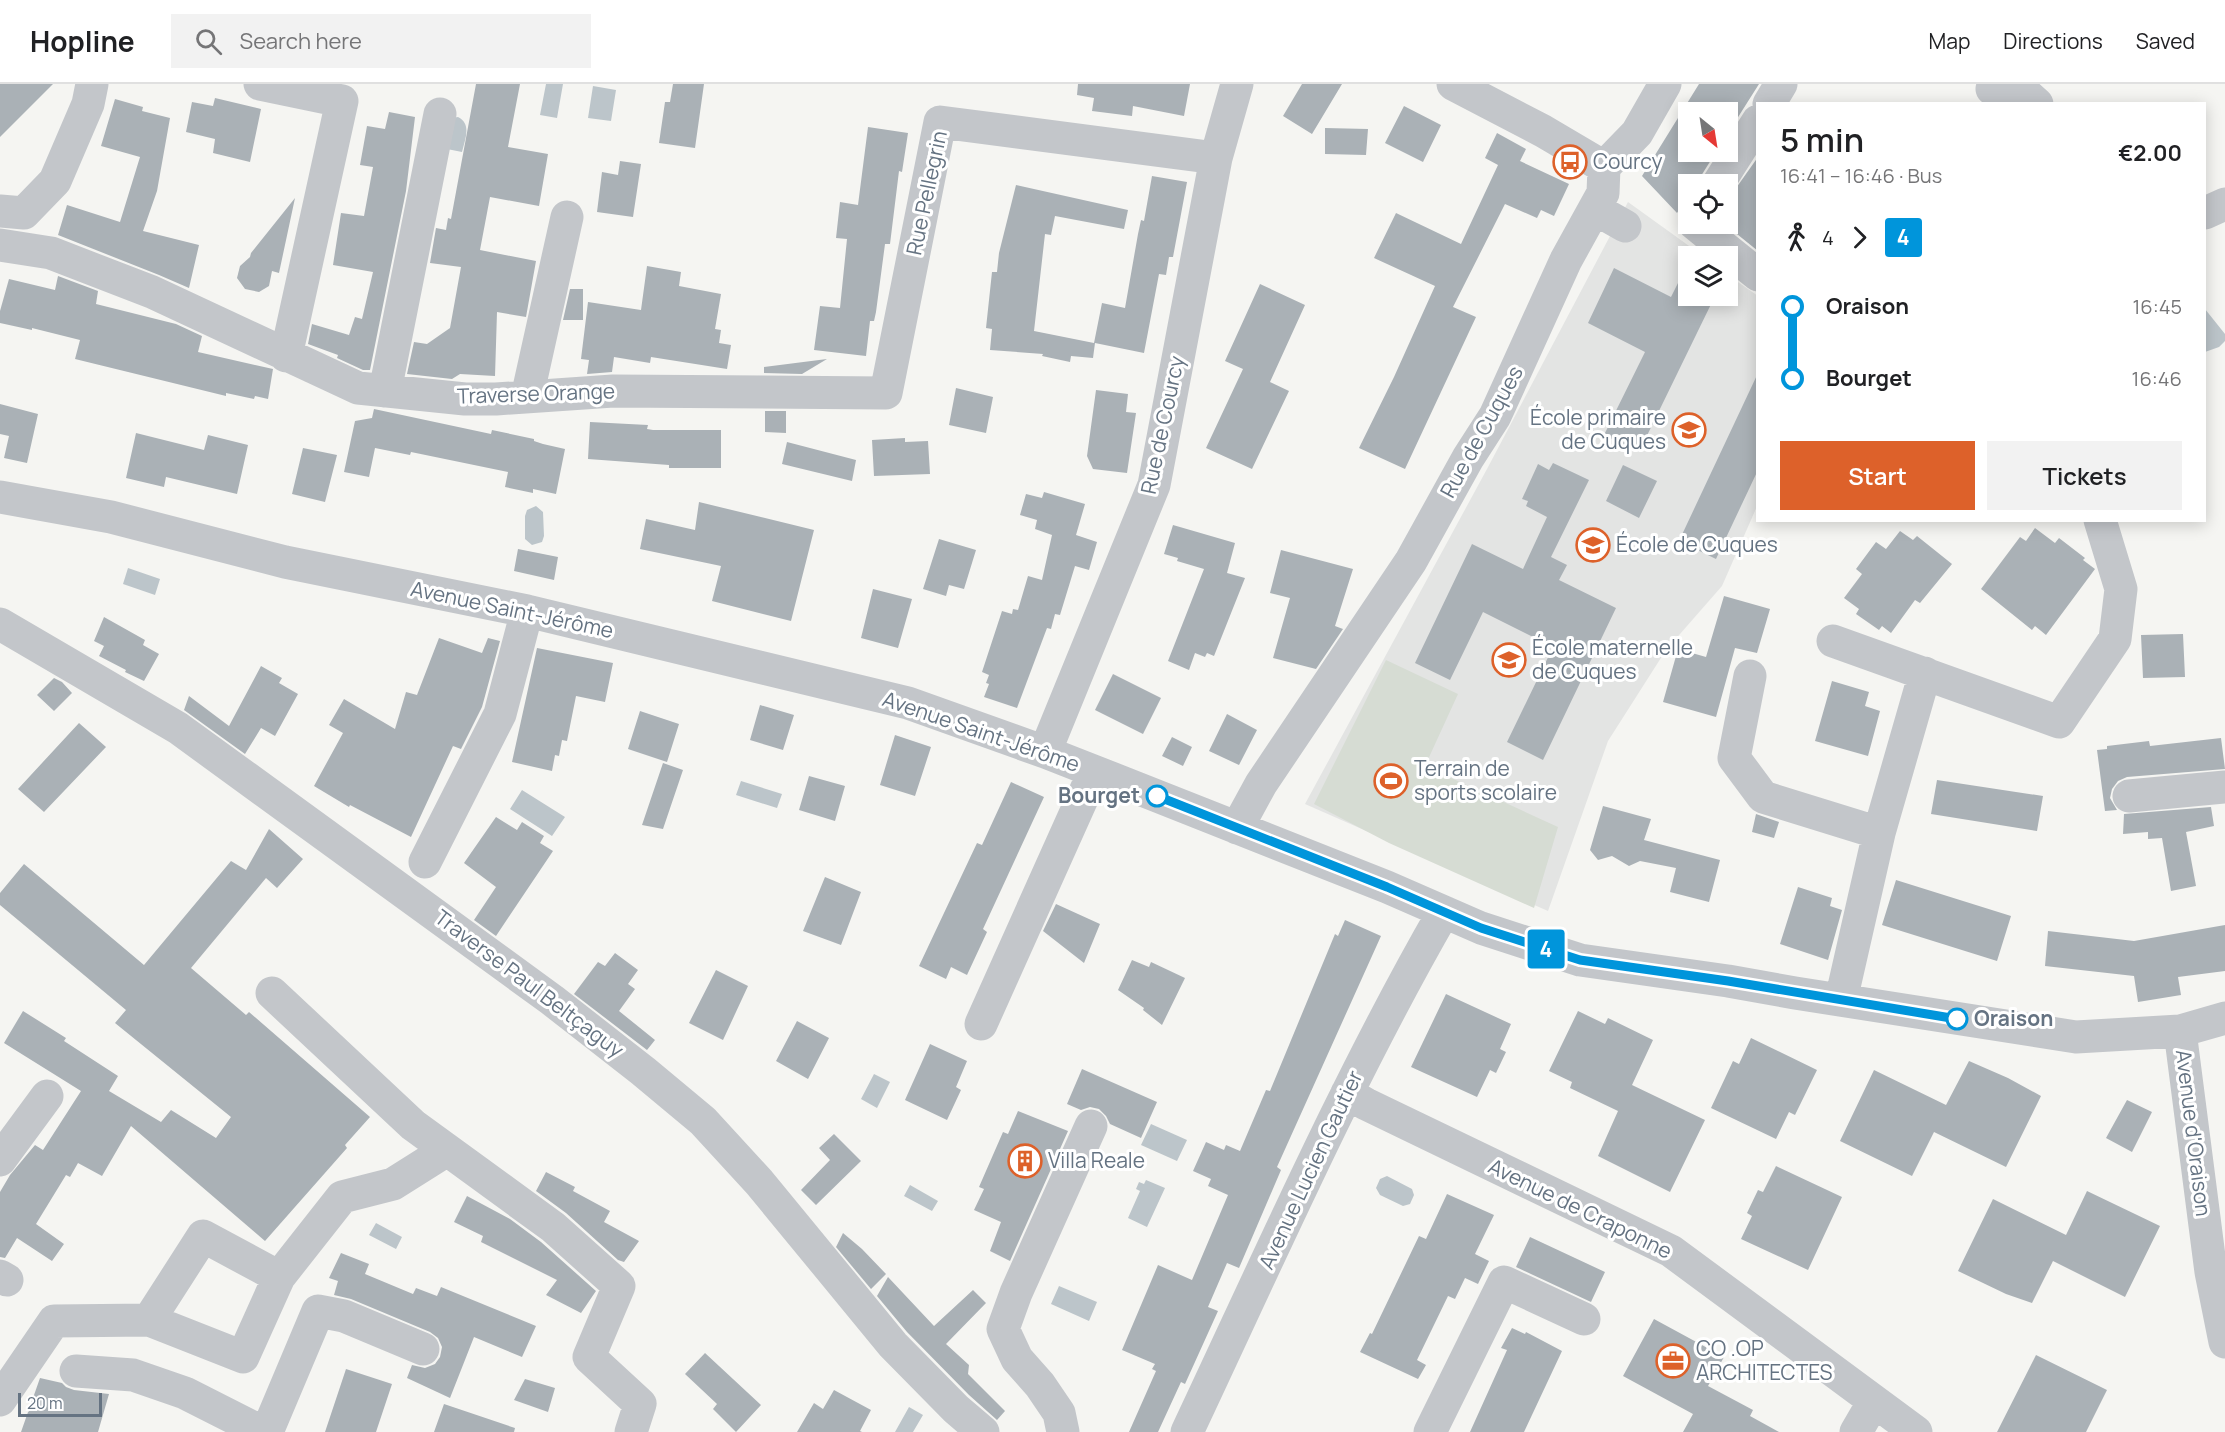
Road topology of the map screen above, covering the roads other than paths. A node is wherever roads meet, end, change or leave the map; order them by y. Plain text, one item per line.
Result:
1 (92, 84) edge
2 (260, 84) edge
3 (1237, 84) edge
4 (1453, 84) edge
5 (1665, 84) edge
6 (1781, 84) edge
7 (1992, 89) dead end
8 (1770, 102) edge
9 (2035, 102) edge
10 (440, 114) dead end
11 (1756, 124) edge
12 (1216, 158) junction
13 (1604, 167) junction
14 (1724, 174) edge
15 (2225, 204) edge
16 (0, 212) edge
17 (2206, 213) edge
18 (567, 217) dead end
19 (1708, 234) edge
20 (0, 245) edge
21 (1756, 272) edge
22 (286, 356) junction
23 (385, 391) junction
24 (886, 393) joint
25 (527, 397) junction
26 (0, 497) edge
27 (0, 521) edge
28 (2101, 522) edge
29 (285, 562) junction
30 (527, 611) junction
31 (0, 624) edge
32 (1833, 640) dead end
33 (1925, 673) junction
34 (1750, 676) dead end
35 (1045, 752) junction
36 (1094, 772) junction
37 (2225, 787) edge
38 (2128, 796) dead end
39 (1238, 828) junction
40 (1879, 833) junction
41 (425, 862) dead end
42 (1443, 913) junction
43 (272, 993) dead end
44 (1841, 1000) junction
45 (2225, 1018) edge
46 (981, 1024) dead end
47 (2180, 1031) junction
48 (1347, 1093) junction
49 (47, 1096) dead end
50 (1091, 1126) dead end
51 (447, 1150) junction
52 (0, 1160) edge
53 (279, 1277) junction
54 (1584, 1319) dead end
55 (149, 1320) junction
56 (2225, 1342) edge
57 (423, 1349) dead end
58 (76, 1371) dead end
59 (0, 1400) edge
60 (1874, 1401) junction
61 (262, 1432) edge
62 (267, 1432) edge
63 (631, 1432) edge
64 (983, 1432) edge
65 (1063, 1432) edge
66 (1187, 1432) edge
67 (1430, 1432) edge
68 (1856, 1432) edge
69 (1916, 1432) edge

1 - 16 street
2 - 22 street
3 - 12 street, Rue de Courcy
4 - 13 street
5 - 13 street
6 - 8 street
7 - 9 street
10 - 23 street
11 - 14 street
12 - 24 street, Rue Pellegrin
12 - 35 street, Rue de Courcy
13 - 39 street, Rue de Cuques
15 - 17 street
18 - 25 street
19 - 21 street
20 - 22 street, Traverse Orange
22 - 23 street, Traverse Orange
23 - 25 street, Traverse Orange
24 - 25 street, Traverse Orange
26 - 29 street, Avenue Saint-Jérôme
27 - 29 street, Avenue Saint-Jérôme
28 - 33 street
29 - 30 street, Avenue Saint-Jérôme
30 - 35 street, Avenue Saint-Jérôme
30 - 41 street
31 - 64 street, Traverse Paul Beltçaguy
32 - 33 street
33 - 40 street
34 - 40 street
35 - 36 street, Avenue Saint-Jérôme
36 - 39 street, Avenue Saint-Jérôme
36 - 46 street
37 - 38 street
39 - 42 street, Avenue Saint-Jérôme
40 - 44 street
42 - 44 street, Avenue Saint-Jérôme
42 - 48 street, Avenue Lucien Gautier
43 - 51 street
44 - 47 street, Avenue Saint-Jérôme
45 - 47 street, Avenue Saint-Jérôme
47 - 56 street, Avenue d'Oraison
48 - 60 street, Avenue de Craponne
48 - 66 street, Avenue Lucien Gautier
49 - 52 street
50 - 65 street
51 - 53 street
51 - 63 street
53 - 55 street
53 - 55 street
54 - 67 street
55 - 59 street
57 - 62 street
58 - 61 street
60 - 68 street
60 - 69 street, Avenue de Craponne

